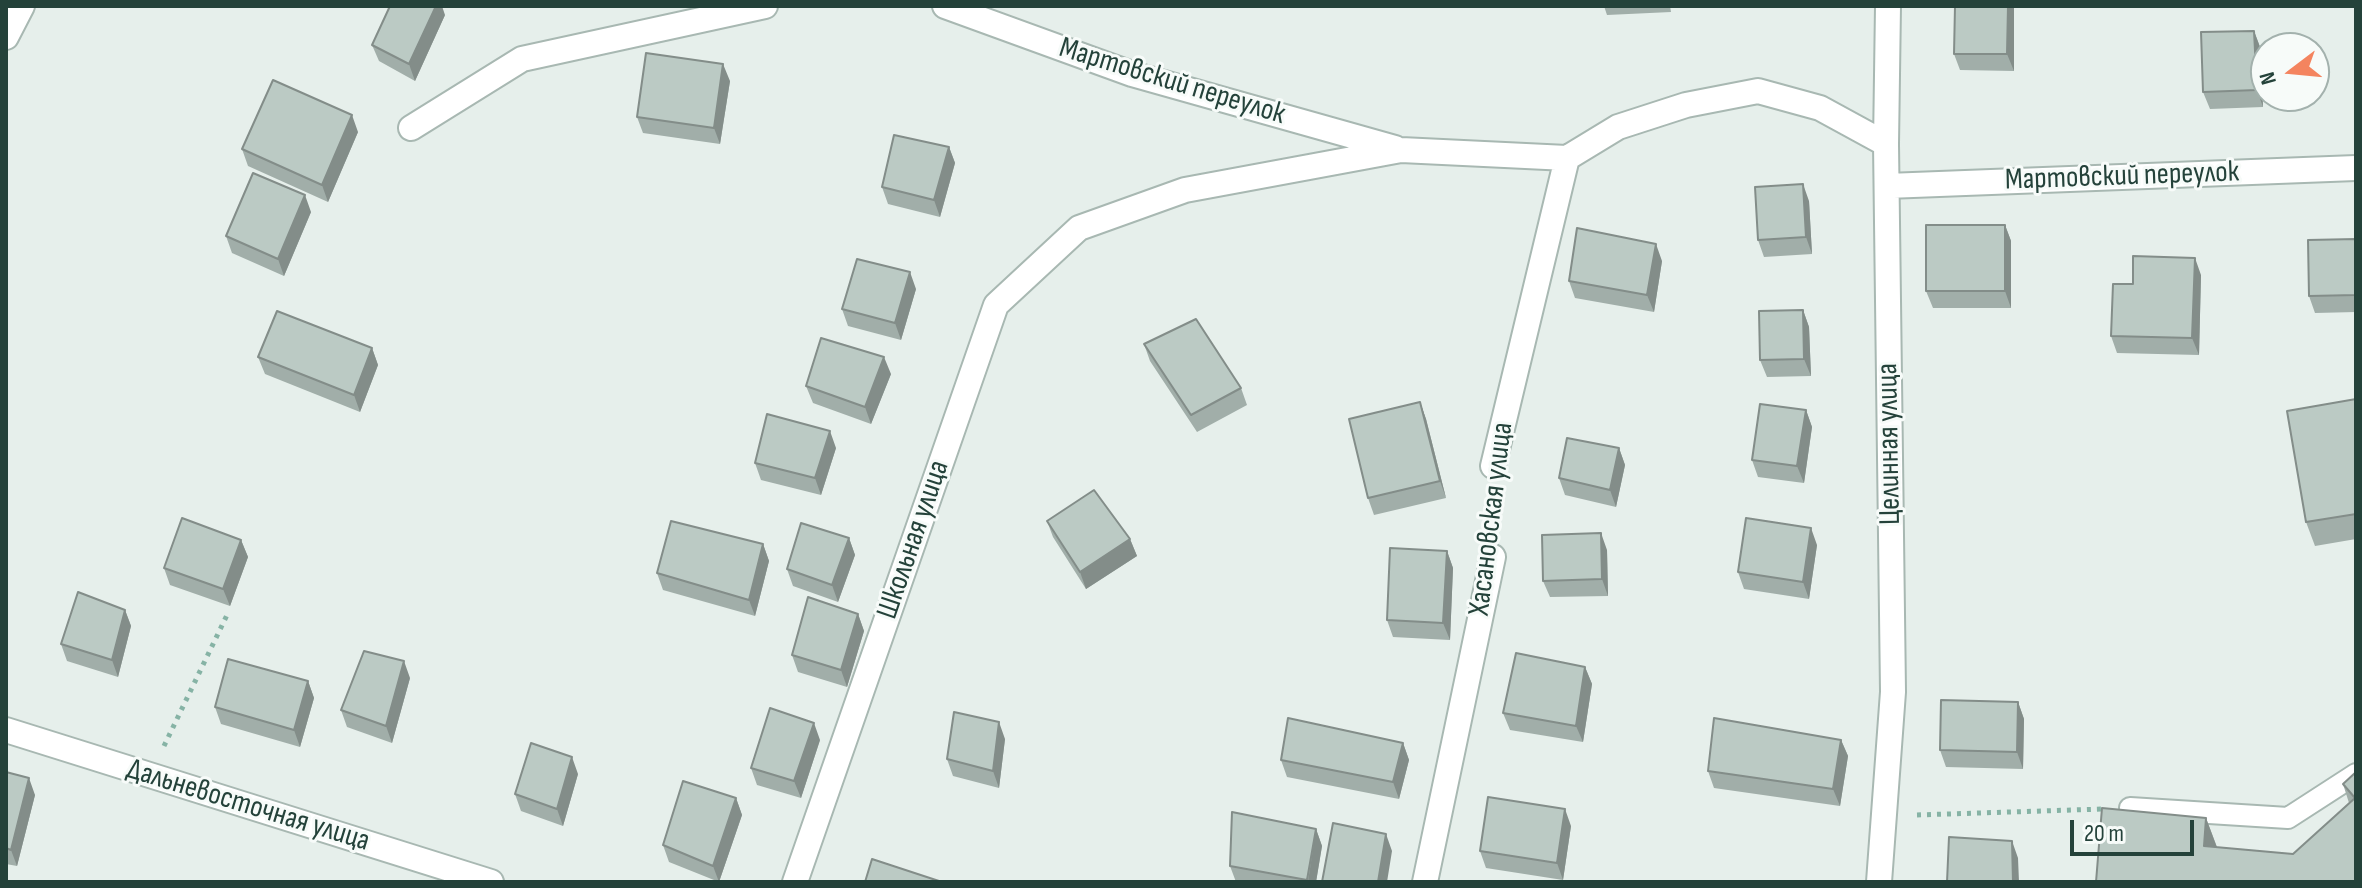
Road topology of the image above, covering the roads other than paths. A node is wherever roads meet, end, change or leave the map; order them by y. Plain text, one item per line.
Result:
1 (22, 6) edge
2 (765, 6) edge
3 (945, 6) edge
4 (1888, 6) edge
5 (6, 37) edge
6 (411, 128) dead end
7 (1886, 144) junction
8 (1401, 150) junction
9 (1567, 158) junction
10 (2356, 168) edge
11 (1887, 186) junction
12 (1079, 228) joint
13 (1493, 466) road end
14 (1493, 557) road end
15 (6, 730) edge
16 (2356, 774) edge
17 (2130, 808) edge
18 (491, 882) edge
19 (795, 882) edge
20 (1425, 882) edge
21 (1879, 882) edge

1 - 5 street
2 - 6 street
3 - 8 street, Мартовский переулок
4 - 7 street, Целинная улица
7 - 9 street
7 - 11 street, Целинная улица
8 - 9 street, Мартовский переулок
8 - 12 street, Мартовский переулок
9 - 13 street, Хасановская улица
10 - 11 street, Мартовский переулок
11 - 21 street, Целинная улица
12 - 19 street, Школьная улица
14 - 20 street, Хасановская улица
15 - 18 street, Дальневосточная улица
16 - 17 lane

